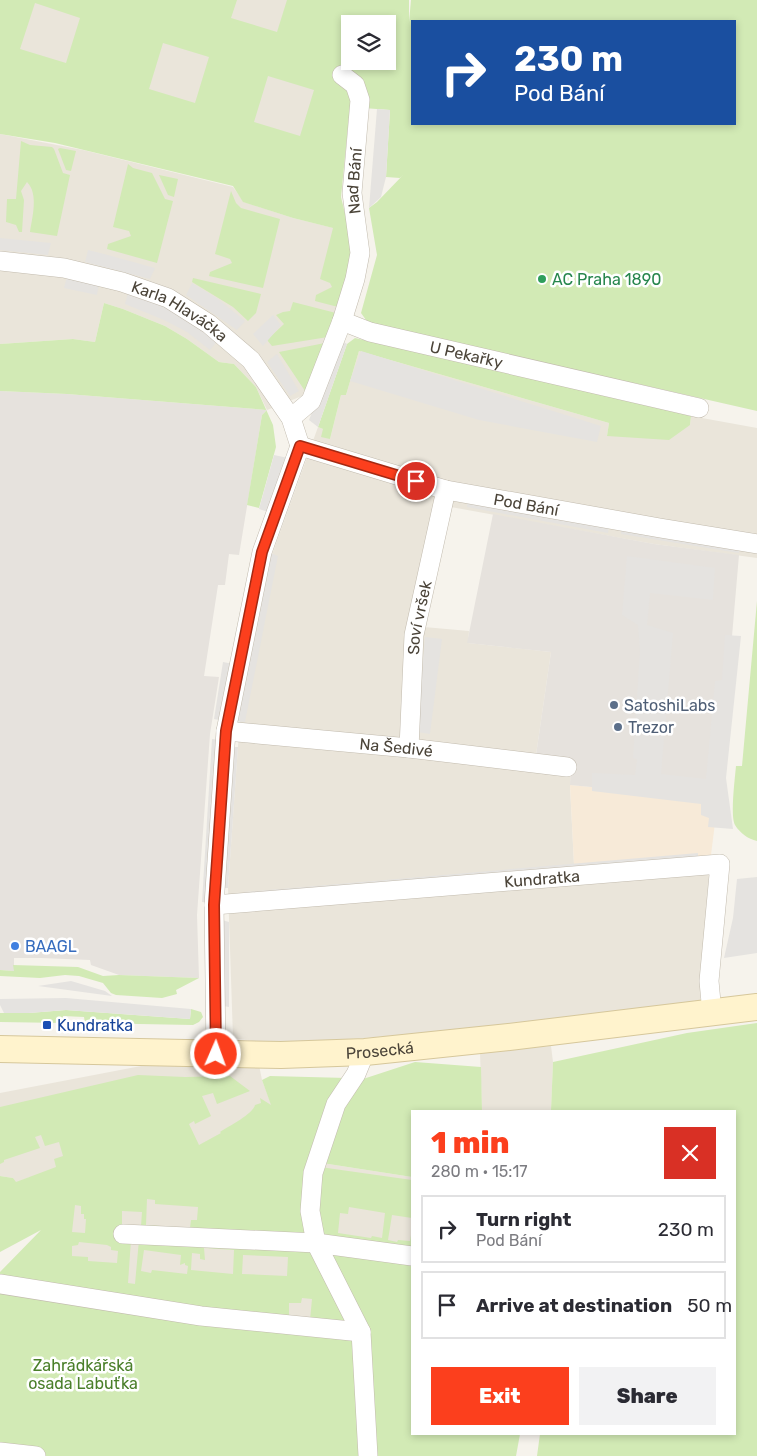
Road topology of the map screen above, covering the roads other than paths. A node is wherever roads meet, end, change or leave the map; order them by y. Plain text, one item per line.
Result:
1 (342, 75) dead end
2 (0, 262) edge
3 (342, 321) junction
4 (699, 408) dead end
5 (291, 418) junction
6 (300, 446) junction
7 (446, 490) junction
8 (757, 544) edge
9 (226, 731) junction
10 (409, 748) junction
11 (567, 767) dead end
12 (214, 905) junction
13 (757, 1007) edge
14 (712, 1013) junction
15 (0, 1049) edge
16 (365, 1052) junction
17 (216, 1054) junction
18 (123, 1234) dead end
19 (316, 1243) junction
20 (411, 1256) edge
21 (0, 1284) edge
22 (361, 1332) junction
23 (0, 1452) edge
24 (36, 1456) edge
25 (368, 1456) edge

1 - 3 street, Nad Bání
2 - 5 street, Karla Hlaváčka
3 - 4 street, U Pekařky
3 - 5 street
5 - 6 street, Karla Hlaváčka
6 - 7 street, Pod Bání
6 - 9 street
7 - 8 street, Pod Bání
7 - 10 street, Soví vršek
9 - 10 street, Na Šedivé
9 - 12 street
10 - 11 street, Na Šedivé
12 - 14 street, Kundratka
12 - 17 street
13 - 14 main road, Prosecká
14 - 16 main road, Prosecká
15 - 17 main road, Prosecká
16 - 17 main road, Prosecká
16 - 19 street
18 - 19 street
19 - 20 street
19 - 22 street
21 - 22 street
22 - 25 street
23 - 24 street

